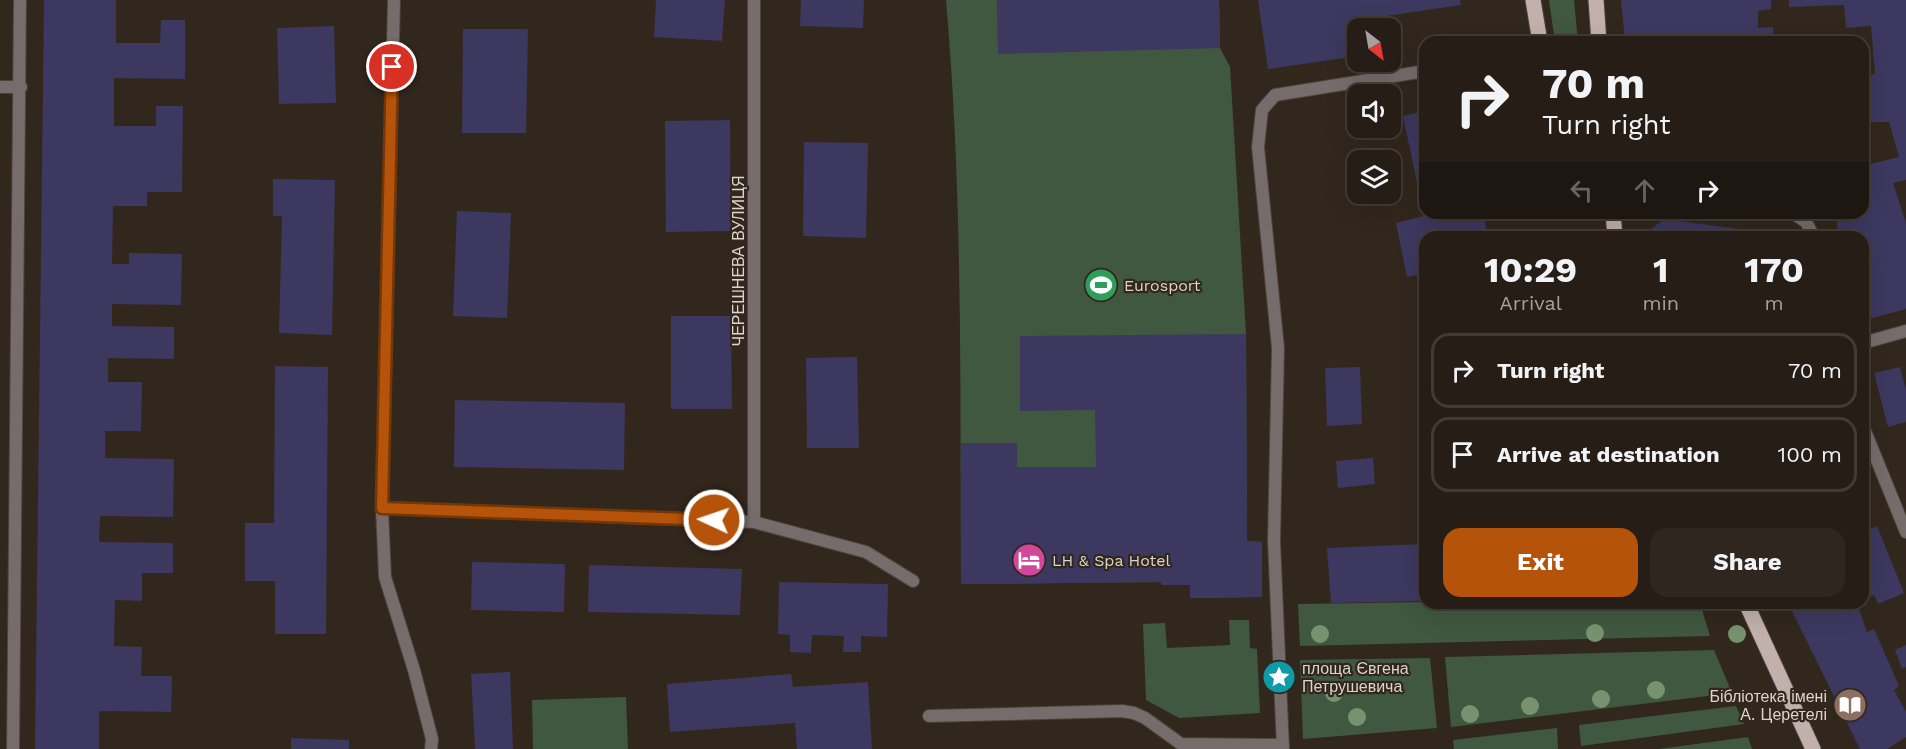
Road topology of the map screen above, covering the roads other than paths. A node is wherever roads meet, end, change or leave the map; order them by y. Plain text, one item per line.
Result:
1 (20, 0) edge
2 (394, 0) edge
3 (754, 0) edge
4 (1533, 0) edge
5 (1596, 0) edge
6 (1539, 36) edge
7 (1599, 36) edge
8 (1419, 72) dead end
9 (0, 87) edge
10 (21, 87) junction
11 (1801, 219) edge
12 (1811, 231) edge
13 (1906, 332) edge
14 (1869, 341) edge
15 (1869, 441) edge
16 (382, 508) junction
17 (754, 522) junction
18 (1906, 532) edge
19 (913, 581) dead end
20 (1749, 609) edge
21 (929, 716) dead end
22 (1182, 747) edge
23 (1230, 747) edge
24 (1283, 747) edge
25 (13, 749) edge
26 (431, 749) edge
27 (1813, 749) edge

1 - 10 street
2 - 16 street
3 - 17 street, ЧЕРЕШНЕВА ВУЛИЦЯ
4 - 6 main road
5 - 7 main road
8 - 24 street
9 - 10 street
10 - 25 street
11 - 12 street
13 - 14 street
15 - 18 street
16 - 17 street
16 - 26 street
17 - 19 street
20 - 27 main road
21 - 22 street
22 - 23 street
23 - 24 street

